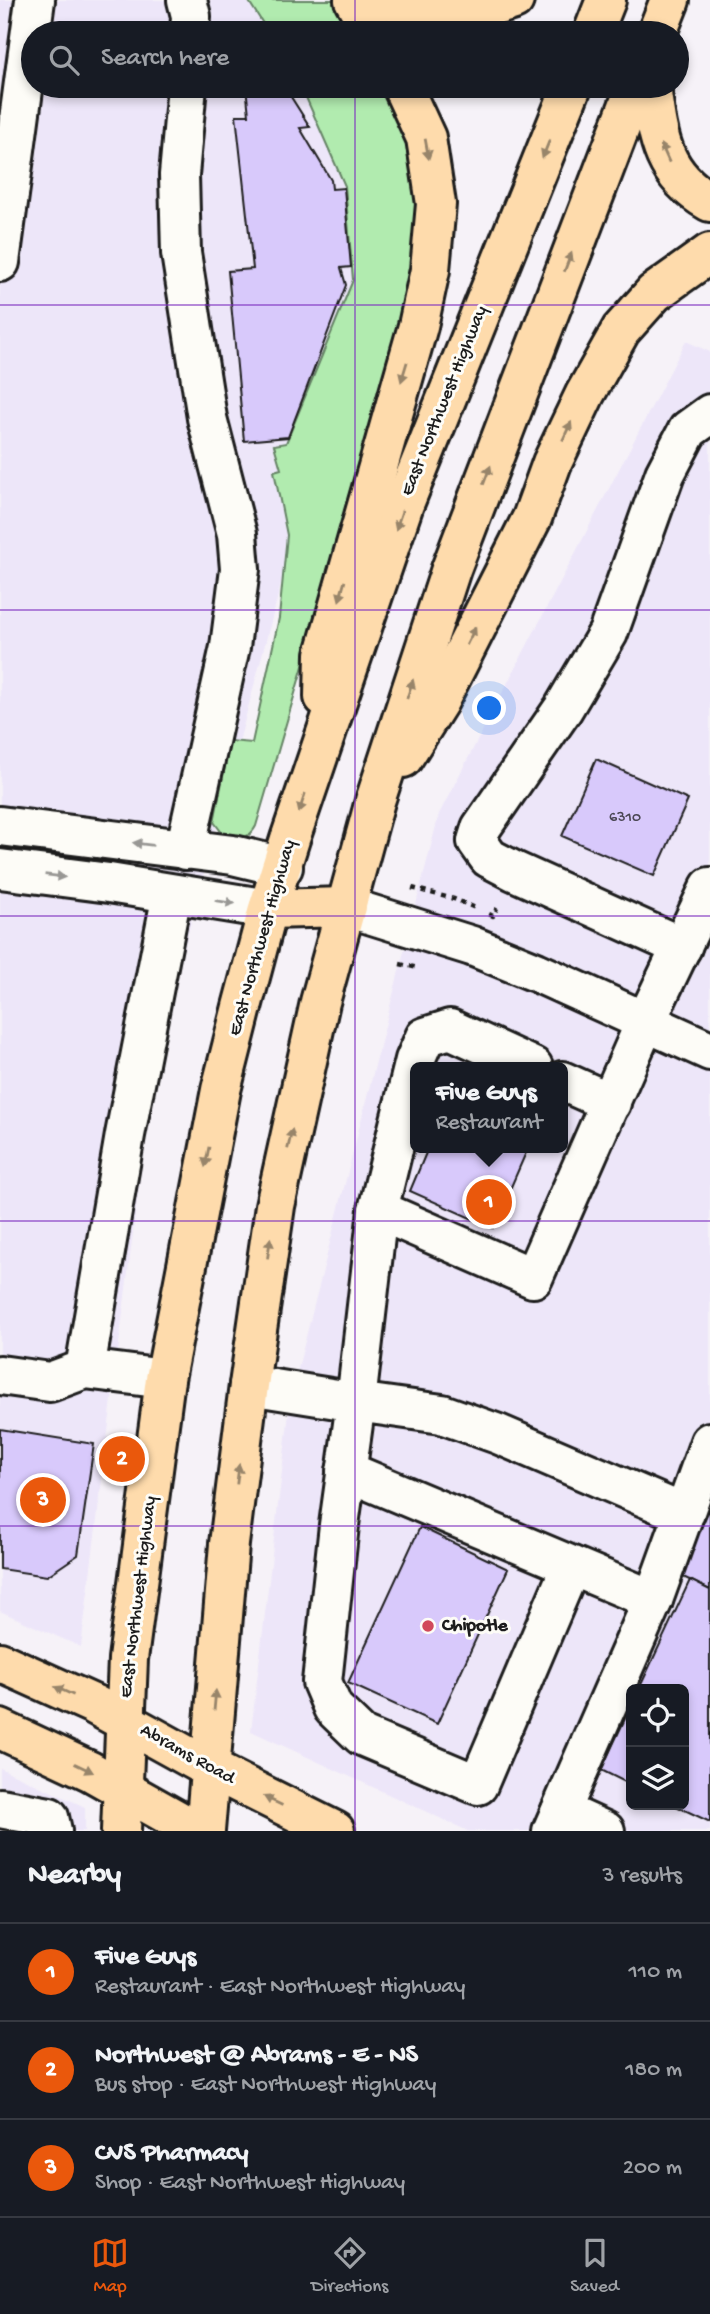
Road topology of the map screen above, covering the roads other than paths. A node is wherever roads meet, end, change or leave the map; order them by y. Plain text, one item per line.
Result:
1 (35, 0) edge
2 (187, 0) edge
3 (354, 0) edge
4 (390, 0) edge
5 (514, 0) edge
6 (606, 0) edge
7 (670, 0) edge
8 (32, 21) edge
9 (191, 21) edge
10 (366, 21) edge
11 (598, 21) edge
12 (661, 21) edge
13 (22, 98) edge
14 (186, 98) edge
15 (408, 98) edge
16 (567, 98) edge
17 (631, 98) edge
18 (653, 98) edge
19 (710, 202) edge
20 (710, 253) edge
21 (0, 262) edge
22 (710, 414) edge
23 (323, 740) junction
24 (375, 801) junction
25 (0, 825) edge
26 (185, 850) junction
27 (283, 867) junction
28 (0, 869) edge
29 (710, 887) edge
30 (172, 894) junction
31 (347, 907) junction
32 (268, 909) junction
33 (682, 947) junction
34 (645, 1023) junction
35 (710, 1051) edge
36 (415, 1062) edge
37 (522, 1062) edge
38 (410, 1080) edge
39 (568, 1084) edge
40 (611, 1103) junction
41 (378, 1210) junction
42 (85, 1369) junction
43 (0, 1375) edge
44 (165, 1379) junction
45 (249, 1385) junction
46 (356, 1402) junction
47 (710, 1442) edge
48 (346, 1471) junction
49 (684, 1514) junction
50 (571, 1566) junction
51 (653, 1600) junction
52 (0, 1662) edge
53 (126, 1721) junction
54 (0, 1729) edge
55 (209, 1768) junction
56 (122, 1789) junction
57 (0, 1808) edge
58 (556, 1821) edge
59 (52, 1831) edge
60 (121, 1831) edge
61 (197, 1831) edge
62 (205, 1831) edge
63 (335, 1831) edge
64 (605, 1831) edge

1 - 8 lane
2 - 9 lane
3 - 10 main road
4 - 5 main road
6 - 11 main road
7 - 12 main road
13 - 21 lane
14 - 26 lane
15 -> 23 main road
16 -> 23 main road, East Northwest Highway
24 -> 17 main road
19 -> 18 main road
24 -> 20 main road
22 - 33 lane
23 -> 27 main road, East Northwest Highway
24 - 31 main road
26 -> 25 lane
26 - 27 lane
27 - 31 main road
27 - 32 main road, East Northwest Highway
28 -> 30 lane
29 - 33 lane
30 -> 32 lane
30 - 42 lane
31 - 32 main road
31 - 34 lane
45 -> 31 main road
32 -> 44 main road, East Northwest Highway
33 - 34 lane
34 - 35 lane
34 - 40 lane
36 - 37 lane
38 - 41 lane
39 - 40 lane
40 - 41 lane
41 - 46 lane
42 - 43 lane
42 - 44 lane
44 - 53 main road, East Northwest Highway
45 - 46 lane
55 -> 45 main road
46 - 48 lane
46 - 49 lane
47 - 49 lane
48 - 50 lane
48 - 50 lane
49 - 51 lane
50 - 51 lane
51 - 58 lane
53 -> 52 main road, Abrams Road
53 - 55 main road, Abrams Road
53 - 56 main road, East Northwest Highway
54 -> 56 main road
55 - 62 main road
63 -> 55 main road, Abrams Road
56 - 60 main road, East Northwest Highway
56 - 61 main road
57 - 59 lane
58 - 64 lane

